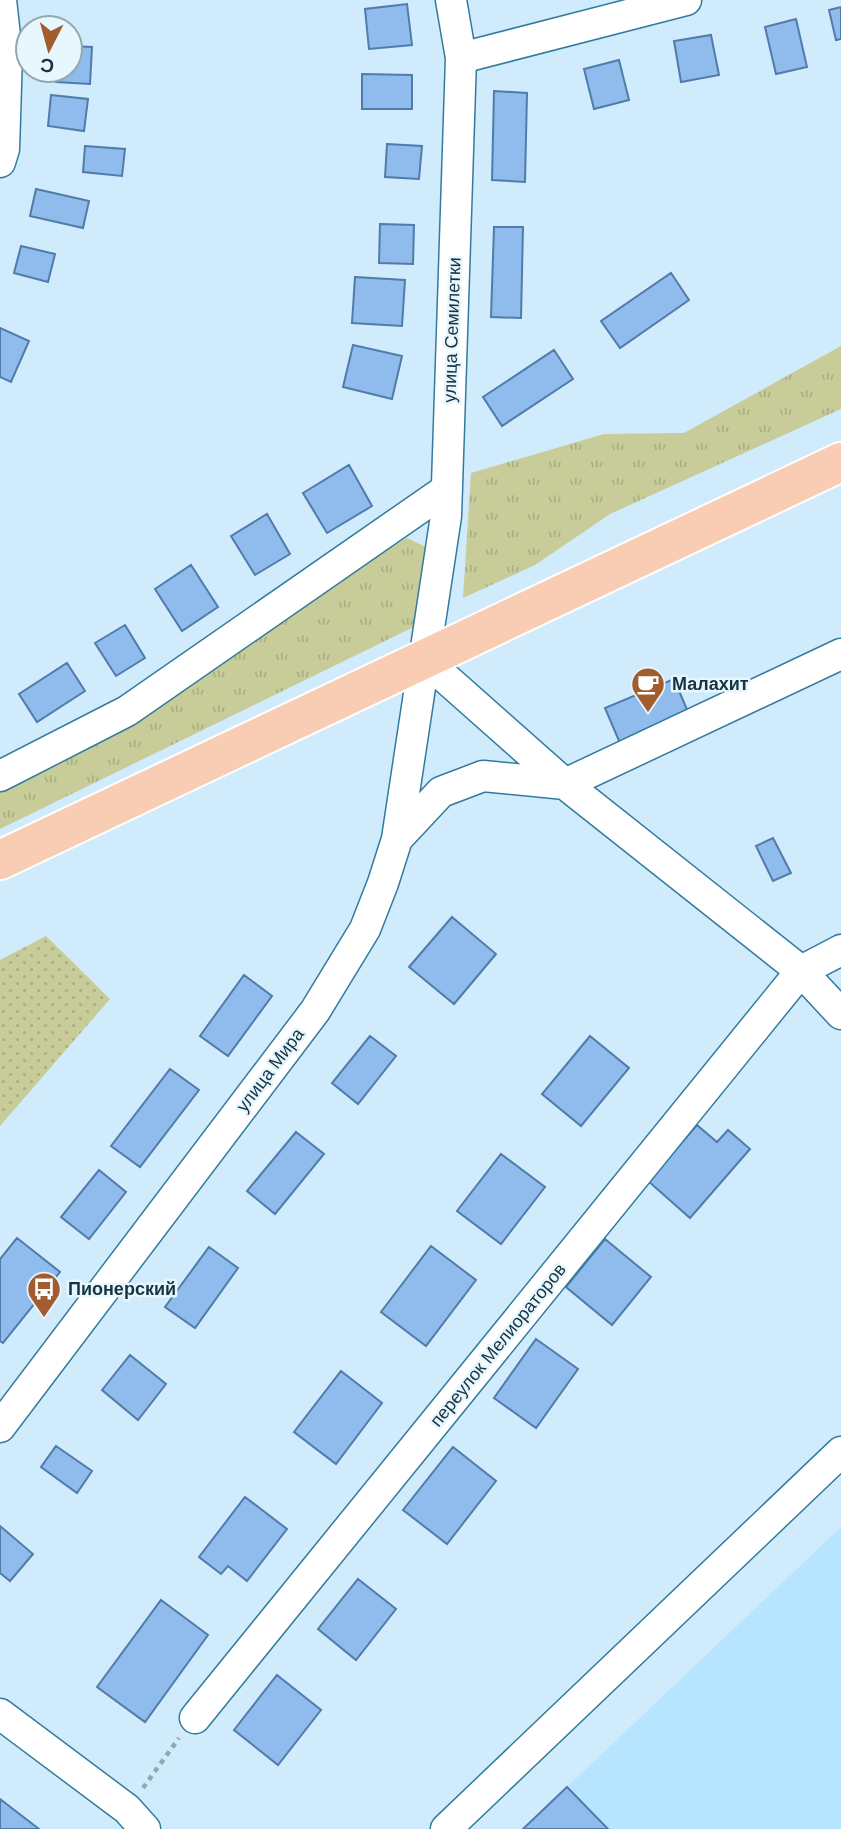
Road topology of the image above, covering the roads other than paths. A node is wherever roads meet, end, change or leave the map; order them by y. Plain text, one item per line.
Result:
1 (1, 0) edge
2 (451, 0) edge
3 (686, 0) edge
4 (461, 58) junction
5 (0, 162) edge
6 (841, 462) edge
7 (447, 489) junction
8 (841, 653) edge
9 (424, 659) junction
10 (0, 776) edge
11 (565, 784) junction
12 (397, 839) junction
13 (0, 860) edge
14 (841, 950) edge
15 (801, 971) junction
16 (841, 1014) edge
17 (0, 1427) edge
18 (841, 1452) edge
19 (0, 1714) edge
20 (195, 1718) road end
21 (136, 1819) edge
22 (446, 1829) edge

1 - 5 street
2 - 4 street, улица Семилетки
3 - 4 street
4 - 7 street, улица Семилетки
6 - 9 main road
7 - 9 street, улица Семилетки
7 - 10 street
8 - 11 street
9 - 11 street
9 - 12 street, улица Мира
9 - 13 main road
11 - 12 street
11 - 15 street
12 - 17 street, улица Мира
14 - 15 street
15 - 16 street
15 - 20 street, переулок Мелиораторов
18 - 22 street
19 - 21 street

